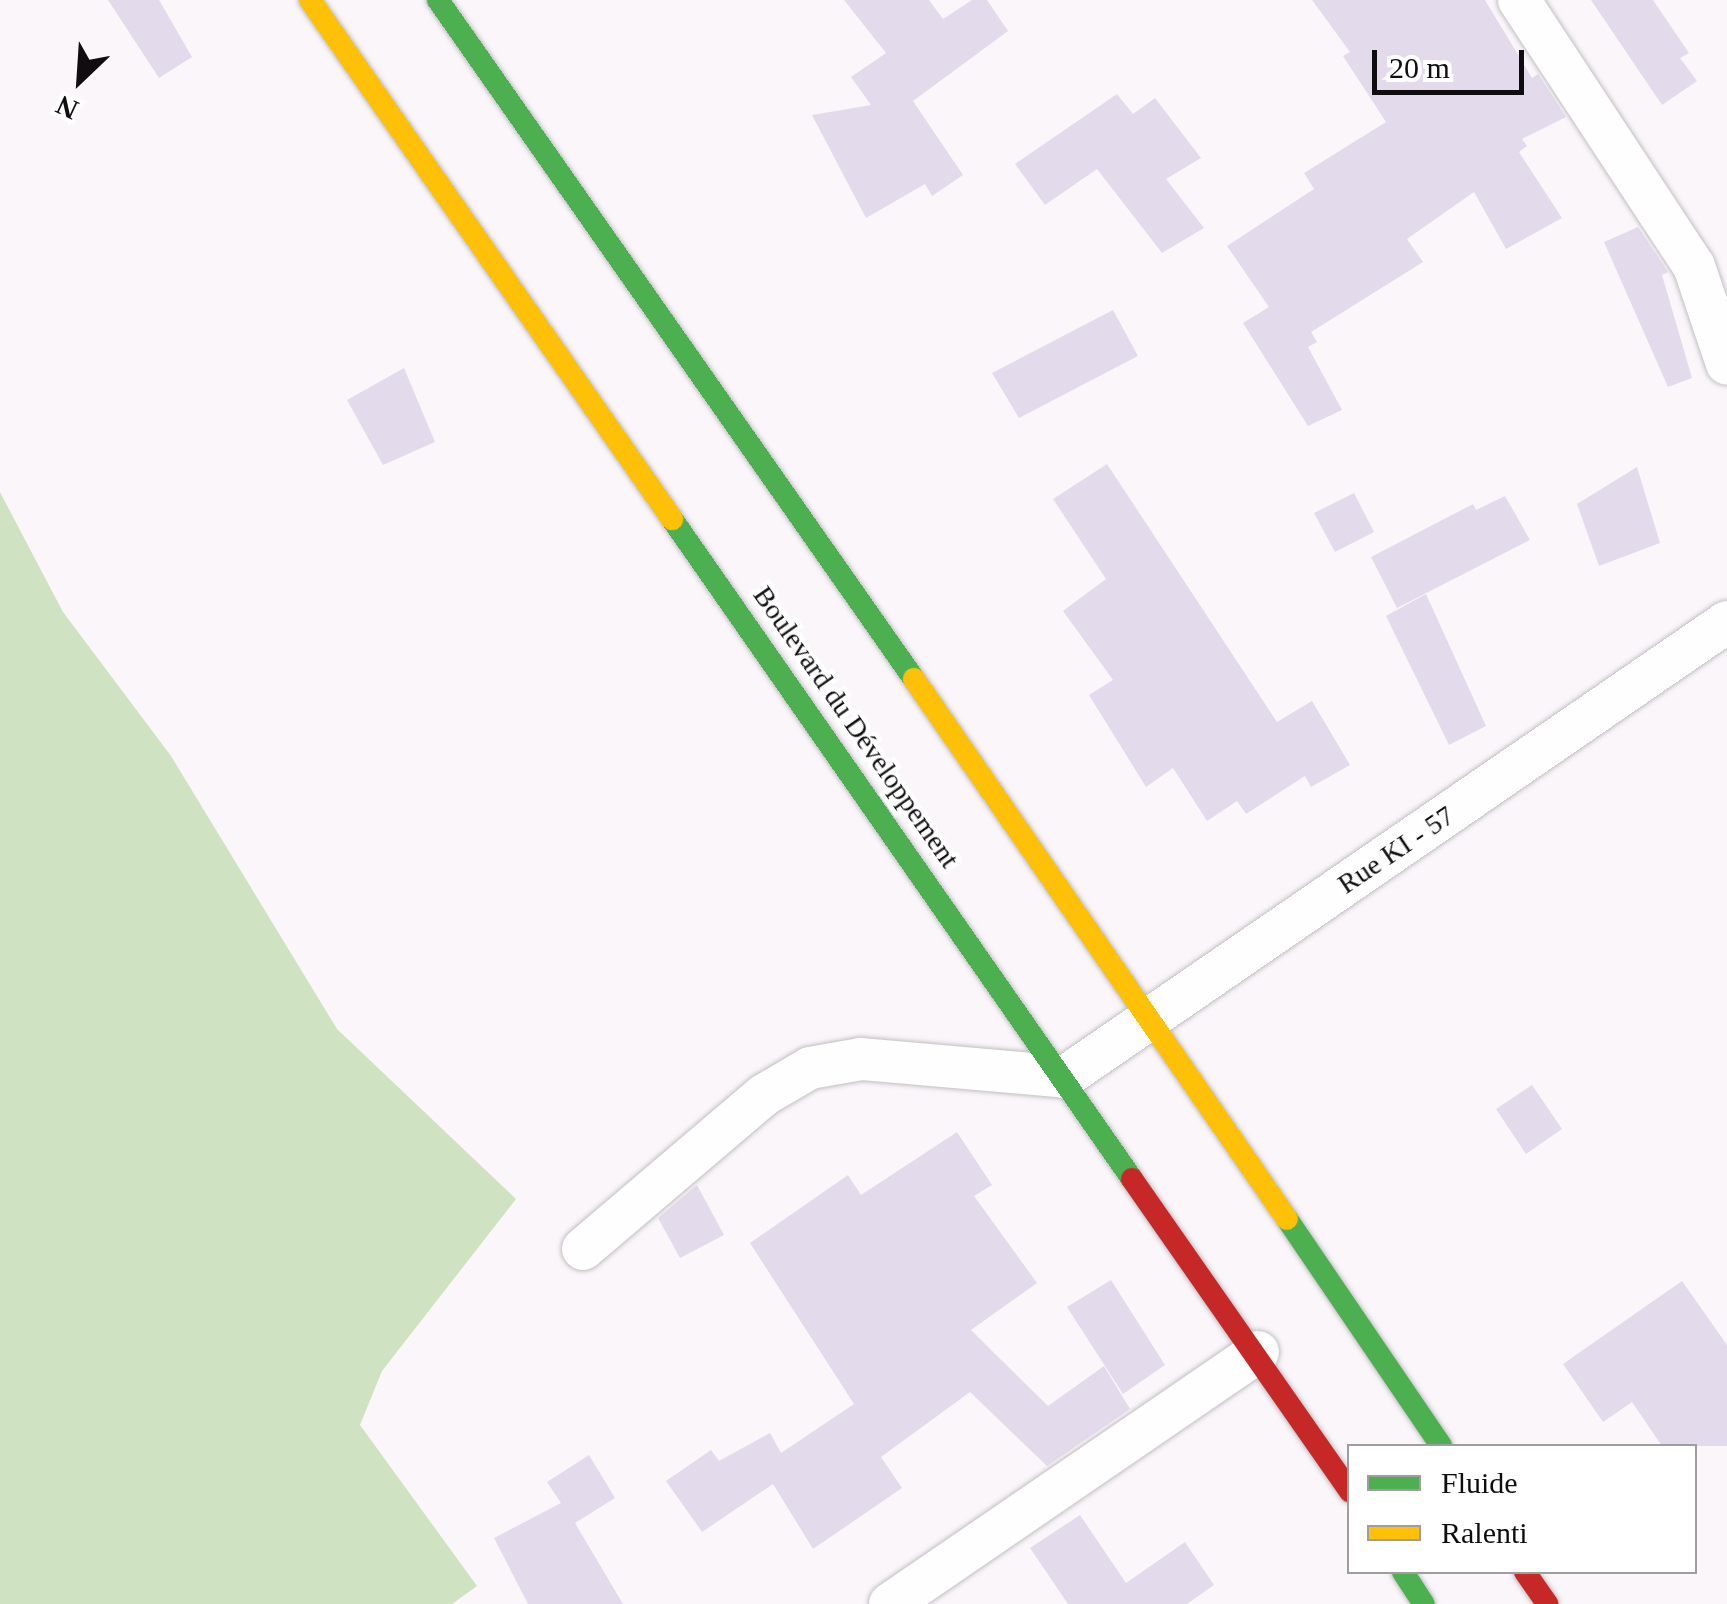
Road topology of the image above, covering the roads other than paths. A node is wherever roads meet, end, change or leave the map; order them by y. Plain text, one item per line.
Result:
1 (310, 0) edge
2 (438, 0) edge
3 (1519, 0) edge
4 (1727, 364) edge
5 (1727, 622) edge
6 (1151, 1018) junction
7 (1065, 1076) junction
8 (583, 1248) dead end
9 (1258, 1352) junction
10 (1440, 1444) edge
11 (1347, 1486) edge
12 (1404, 1574) edge
13 (1527, 1574) edge
14 (890, 1604) edge
15 (1424, 1604) edge
16 (1548, 1604) edge

1 - 7 highway, Boulevard du Développement
2 - 6 highway
3 - 4 street
5 - 6 street, Rue KI - 57
6 - 7 street, Rue KI - 57
6 - 10 highway
7 - 8 street
7 - 9 highway, Boulevard du Développement
9 - 11 highway, Boulevard du Développement
9 - 14 street
12 - 15 highway
13 - 16 highway

